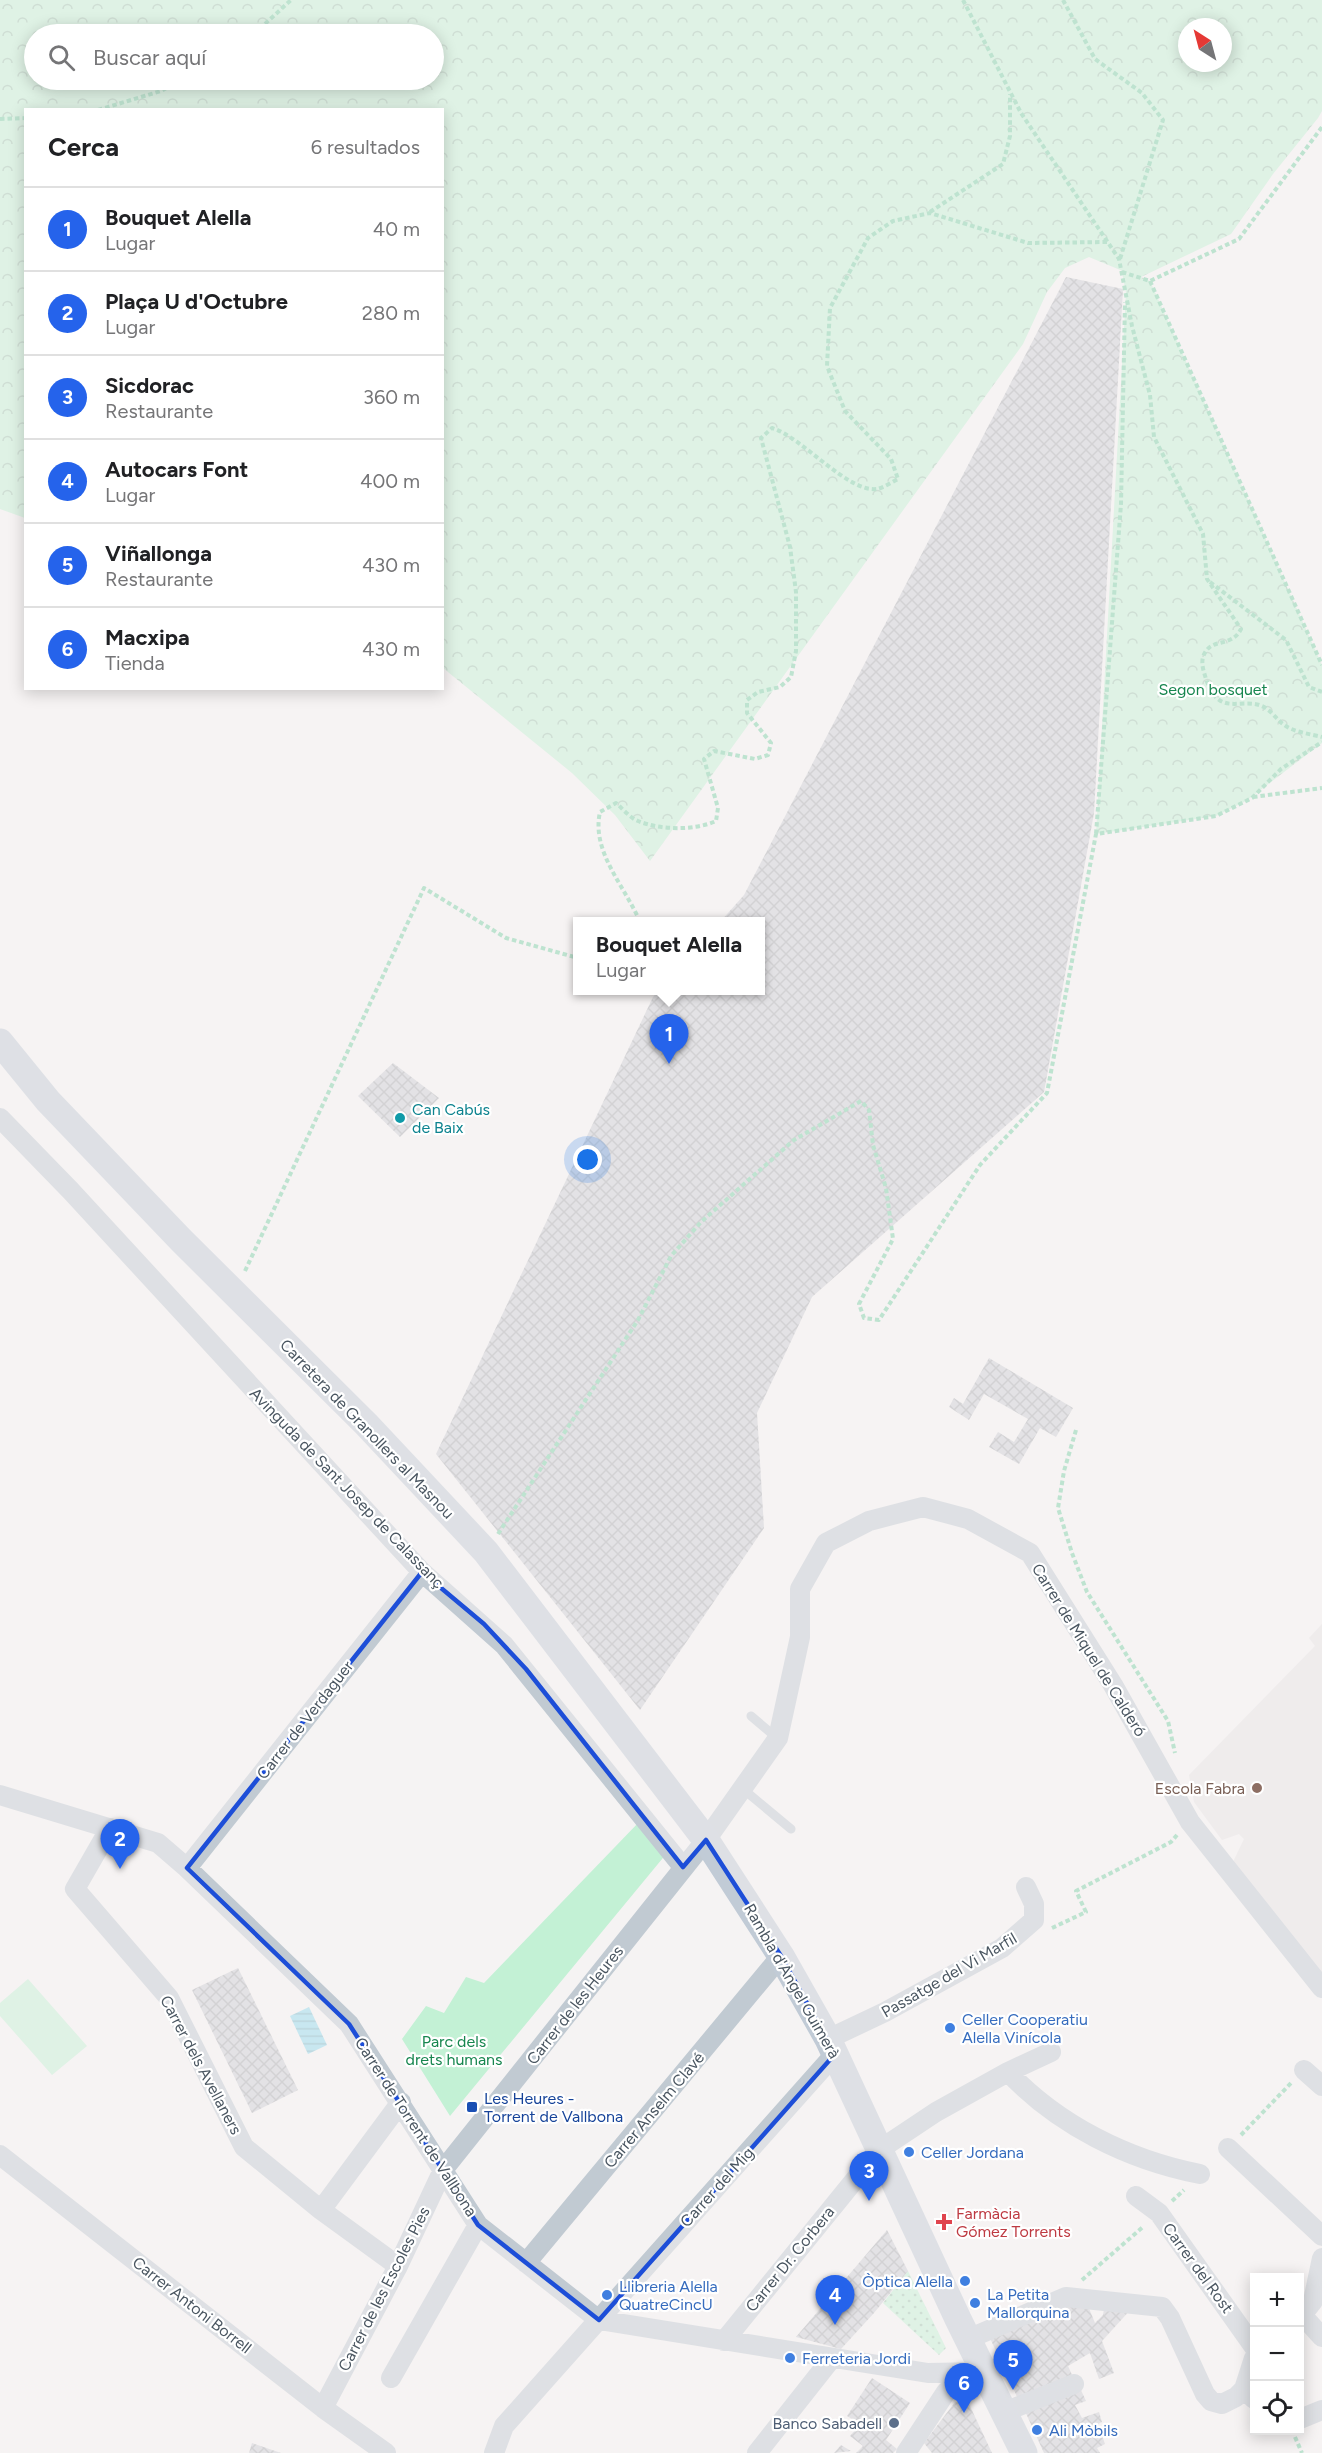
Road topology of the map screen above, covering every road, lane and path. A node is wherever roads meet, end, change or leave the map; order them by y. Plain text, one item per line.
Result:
1 (291, 0) edge
2 (963, 0) edge
3 (1063, 0) edge
4 (266, 24) edge
5 (163, 90) edge
6 (1010, 92) junction
7 (105, 108) edge
8 (0, 118) edge
9 (24, 118) edge
10 (1322, 127) edge
11 (930, 213) junction
12 (1107, 242) junction
13 (1119, 260) junction
14 (1122, 272) junction
15 (1150, 281) junction
16 (1126, 293) junction
17 (1207, 579) junction
18 (1322, 665) edge
19 (1322, 692) edge
20 (1322, 737) edge
21 (1322, 742) edge
22 (1322, 788) edge
23 (1252, 798) junction
24 (1096, 834) junction
25 (638, 917) edge
26 (573, 957) edge
27 (0, 1042) edge
28 (0, 1118) edge
29 (234, 1294) junction
30 (1076, 1431) dead end
31 (486, 1552) junction
32 (422, 1572) junction
33 (751, 1716) dead end
34 (778, 1738) junction
35 (1175, 1754) dead end
36 (743, 1789) junction
37 (0, 1794) edge
38 (1190, 1822) junction
39 (111, 1828) junction
40 (791, 1829) dead end
41 (706, 1840) junction
42 (683, 1867) junction
43 (187, 1868) junction
44 (1026, 1887) dead end
45 (1028, 1926) junction
46 (781, 1956) junction
47 (1322, 1988) edge
48 (832, 2046) junction
49 (1051, 2052) dead end
50 (1304, 2070) dead end
51 (1008, 2072) junction
52 (1322, 2086) edge
53 (401, 2102) junction
54 (1228, 2148) dead end
55 (879, 2150) junction
56 (0, 2155) edge
57 (443, 2170) junction
58 (1200, 2174) dead end
59 (1136, 2196) dead end
60 (321, 2210) junction
61 (1159, 2213) junction
62 (478, 2225) junction
63 (1322, 2236) edge
64 (1322, 2258) edge
65 (526, 2264) junction
66 (398, 2266) junction
67 (1077, 2298) junction
68 (599, 2320) junction
69 (1322, 2337) edge
70 (968, 2339) junction
71 (724, 2341) junction
72 (1250, 2341) edge
73 (832, 2358) junction
74 (973, 2373) junction
75 (391, 2378) dead end
76 (1074, 2384) dead end
77 (1249, 2394) edge
78 (323, 2408) junction
79 (1322, 2410) edge
80 (1004, 2412) junction
81 (1304, 2417) edge
82 (1294, 2435) edge
83 (386, 2452) edge
84 (494, 2453) edge
85 (758, 2453) edge
86 (907, 2453) edge
87 (1024, 2453) edge
88 (1302, 2453) edge

1 - 4 path
2 - 6 path
3 - 13 path
5 - 7 path
6 - 11 path
6 - 12 path
8 - 9 path
10 - 15 path
11 - 12 path
11 - 25 path
12 - 13 path
13 - 14 path
14 - 15 path
14 - 16 path
15 - 18 path
16 - 17 path
16 - 24 path
17 - 19 path
17 - 20 path
21 - 23 path
22 - 23 path
23 - 24 path
24 - 31 path
26 - 29 path
27 - 29 main road, Carretera de Granollers al Masnou
28 - 32 street, Avinguda de Sant Josep de Calassanç
29 - 31 main road, Carretera de Granollers al Masnou
30 - 35 path
31 - 41 main road, Carretera de Granollers al Masnou
32 - 42 street, Avinguda de Sant Josep de Calassanç
32 - 43 street, Carrer de Verdaguer
33 - 34 lane
34 - 36 street, Carrer de Miquel de Calderó
34 - 38 street, Carrer de Miquel de Calderó
36 - 40 lane
36 - 41 street, Carrer de Miquel de Calderó
37 - 39 street, Carrer de Torrent de Vallbona
38 - 45 path
38 - 47 street, Carrer de Miquel de Calderó
39 - 43 street, Carrer de Torrent de Vallbona
39 - 60 street, Carrer dels Avellaners
41 - 42 street, Carrer de les Heures
41 - 46 main road, Rambla d'Àngel Guimerà
42 - 57 street, Carrer de les Heures
43 - 53 street, Carrer de Torrent de Vallbona
44 - 45 street, Passatge del Vi Marfil
45 - 48 street, Passatge del Vi Marfil
46 - 48 main road, Rambla d'Àngel Guimerà
46 - 65 street, Carrer Anselm Clavé
48 - 55 main road, Rambla d'Àngel Guimerà
48 - 68 street, Carrer del Mig
49 - 51 street, Carrer Dr. Corbera
50 - 52 street
51 - 55 street, Carrer Dr. Corbera
51 - 58 street
53 - 57 street, Carrer de Torrent de Vallbona
53 - 60 street
54 - 63 street
55 - 70 main road, Rambla d'Àngel Guimerà
55 - 71 street, Carrer Dr. Corbera
56 - 78 street, Carrer Antoni Borrell
57 - 62 street, Carrer de Torrent de Vallbona
57 - 66 street, Carrer de les Escoles Pies
59 - 61 street, Carrer del Rost
60 - 66 street, Carrer dels Avellaners
61 - 67 path
61 - 72 street, Carrer del Rost
62 - 65 street, Carrer de Torrent de Vallbona
62 - 75 street
64 - 69 street
65 - 68 street, Carrer de Torrent de Vallbona
66 - 78 street, Carrer de les Escoles Pies
67 - 70 street
67 - 77 street
68 - 71 street, Carrer de Torrent de Vallbona
68 - 84 street, Carrer del Mig
70 - 74 main road, Rambla d'Àngel Guimerà
71 - 73 street, Carrer de Torrent de Vallbona
73 - 74 street, Carrer de Torrent de Vallbona
73 - 85 street
74 - 80 main road, Rambla d'Àngel Guimerà
74 - 86 street
76 - 80 street
78 - 83 street, Carrer Antoni Borrell
79 - 81 street
80 - 87 main road, Rambla d'Àngel Guimerà
82 - 88 path

